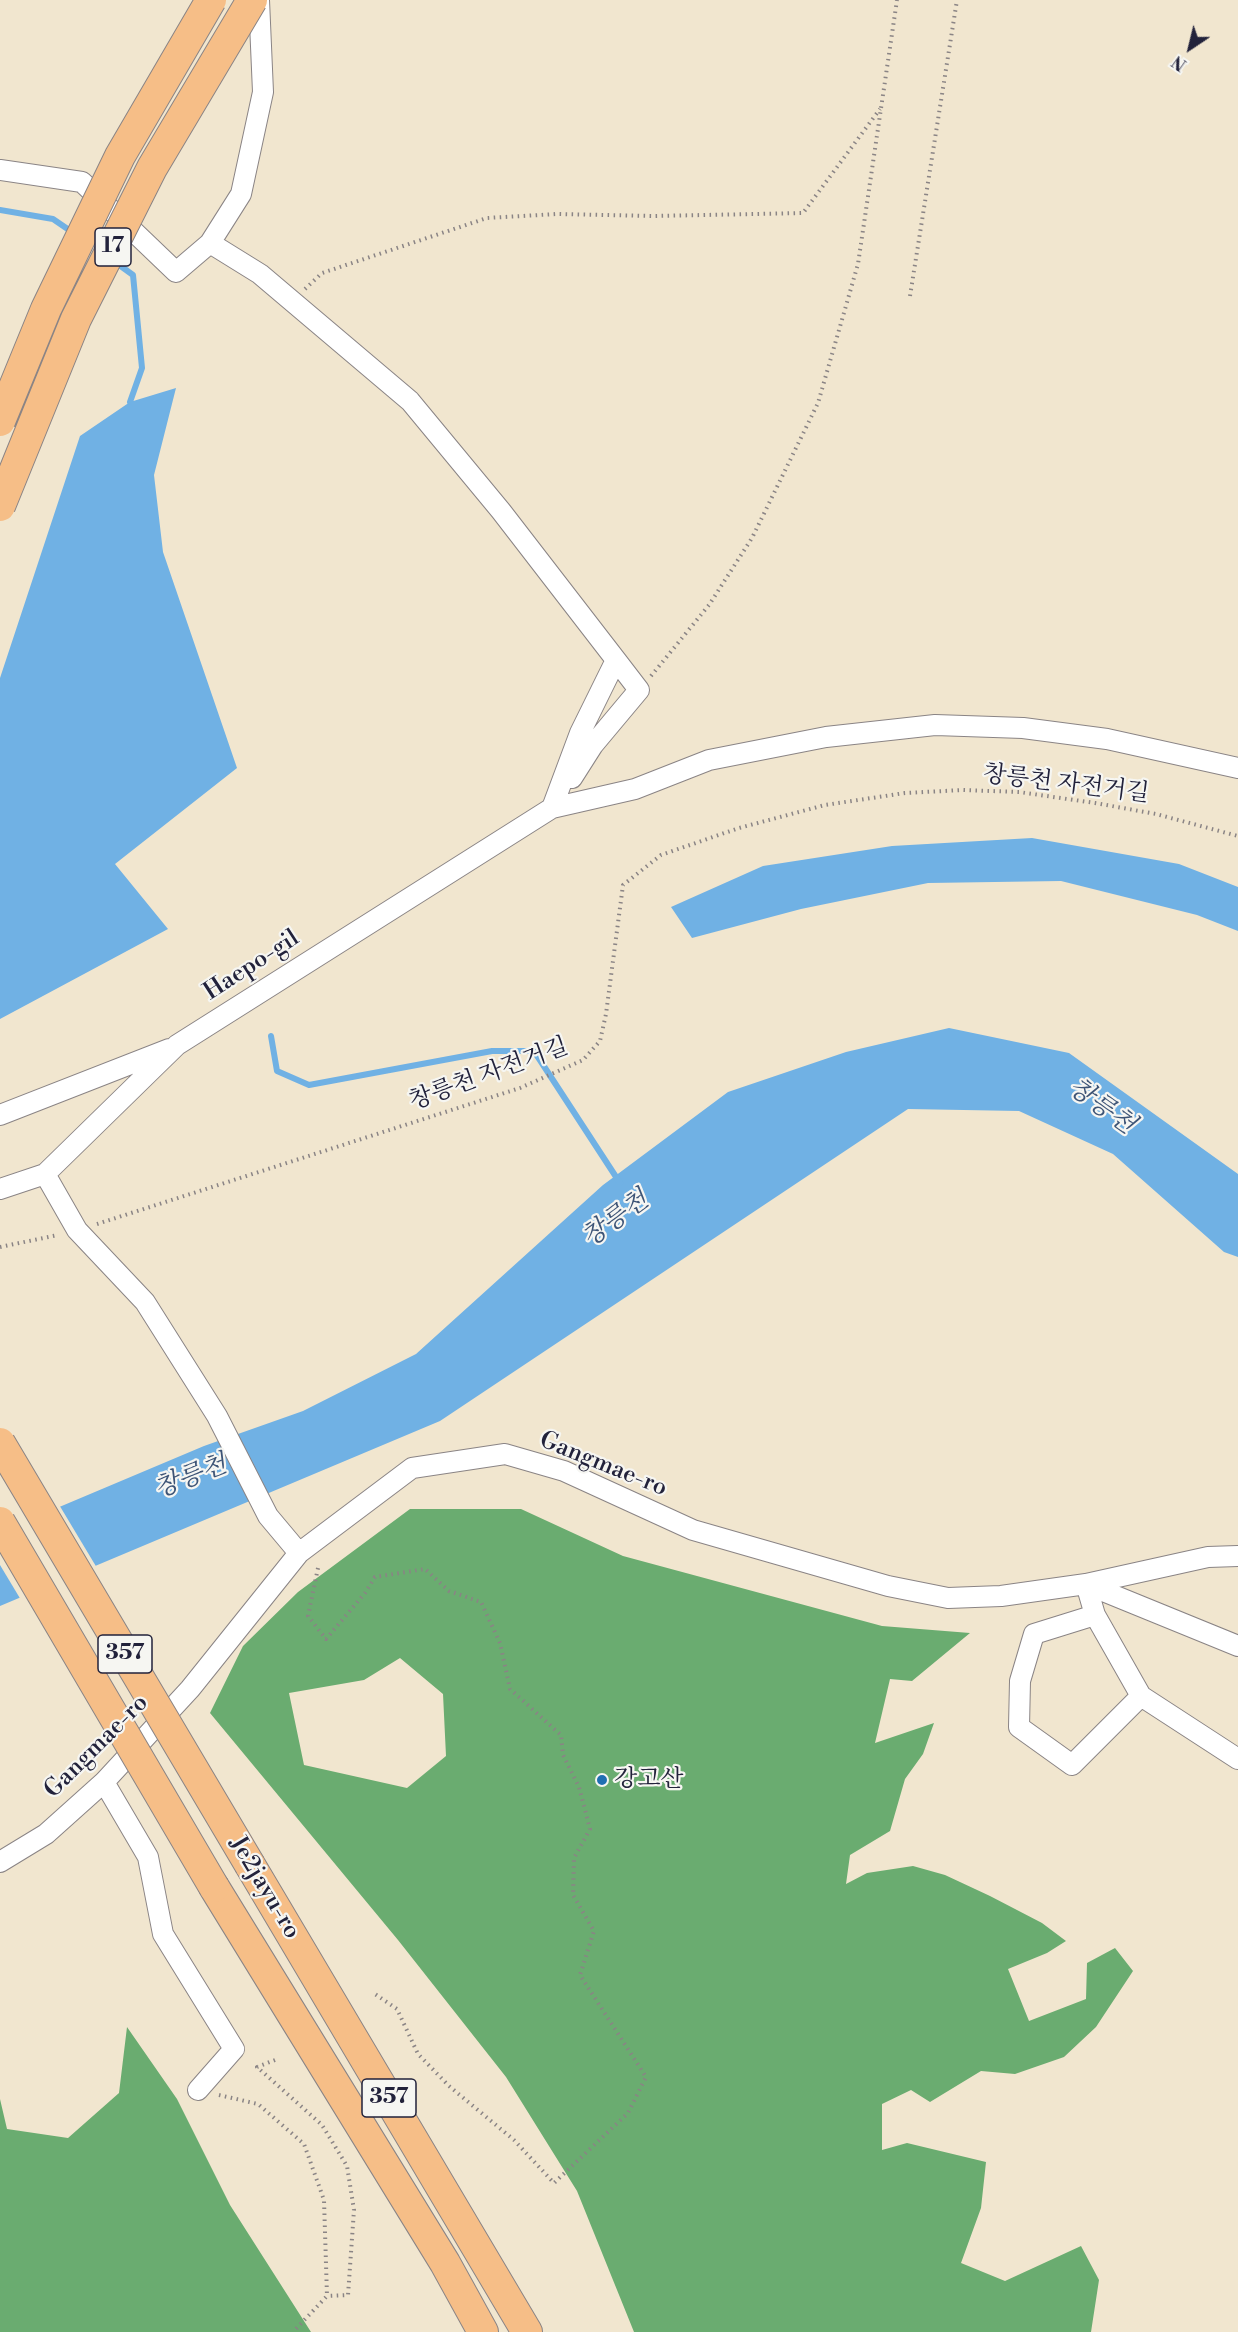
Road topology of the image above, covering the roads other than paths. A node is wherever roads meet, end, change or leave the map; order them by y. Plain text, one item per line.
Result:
1 (211, 0) edge
2 (252, 0) edge
3 (259, 0) edge
4 (0, 170) edge
5 (210, 243) junction
6 (0, 421) edge
7 (0, 506) edge
8 (616, 660) junction
9 (1238, 768) edge
10 (552, 808) junction
11 (177, 1045) junction
12 (0, 1115) edge
13 (45, 1174) junction
14 (0, 1189) edge
15 (0, 1443) edge
16 (0, 1522) edge
17 (299, 1553) junction
18 (1238, 1556) edge
19 (1086, 1584) junction
20 (1095, 1616) junction
21 (1238, 1646) edge
22 (1141, 1696) junction
23 (1238, 1759) edge
24 (104, 1782) junction
25 (0, 1862) edge
26 (198, 2090) road end
27 (483, 2332) edge
28 (527, 2332) edge

1 - 6 highway, 17, bridge
2 - 7 highway, 17, bridge
3 - 5 street
4 - 5 street
5 - 8 street
8 - 10 street
8 - 10 street
9 - 10 street
10 - 11 street, Haepo-gil
11 - 12 street
11 - 13 street, Haepo-gil
13 - 14 street, Haepo-gil
13 - 17 street
15 - 28 highway, Je2jayu-ro / 357, bridge
16 - 27 highway, Je2jayu-ro / 357, bridge
17 - 19 street, Gangmae-ro
17 - 24 street, Gangmae-ro
18 - 19 street, Gangmae-ro
19 - 20 street
19 - 21 street
20 - 22 street
20 - 22 street
22 - 23 street
24 - 25 street, Gangmae-ro
24 - 26 street

